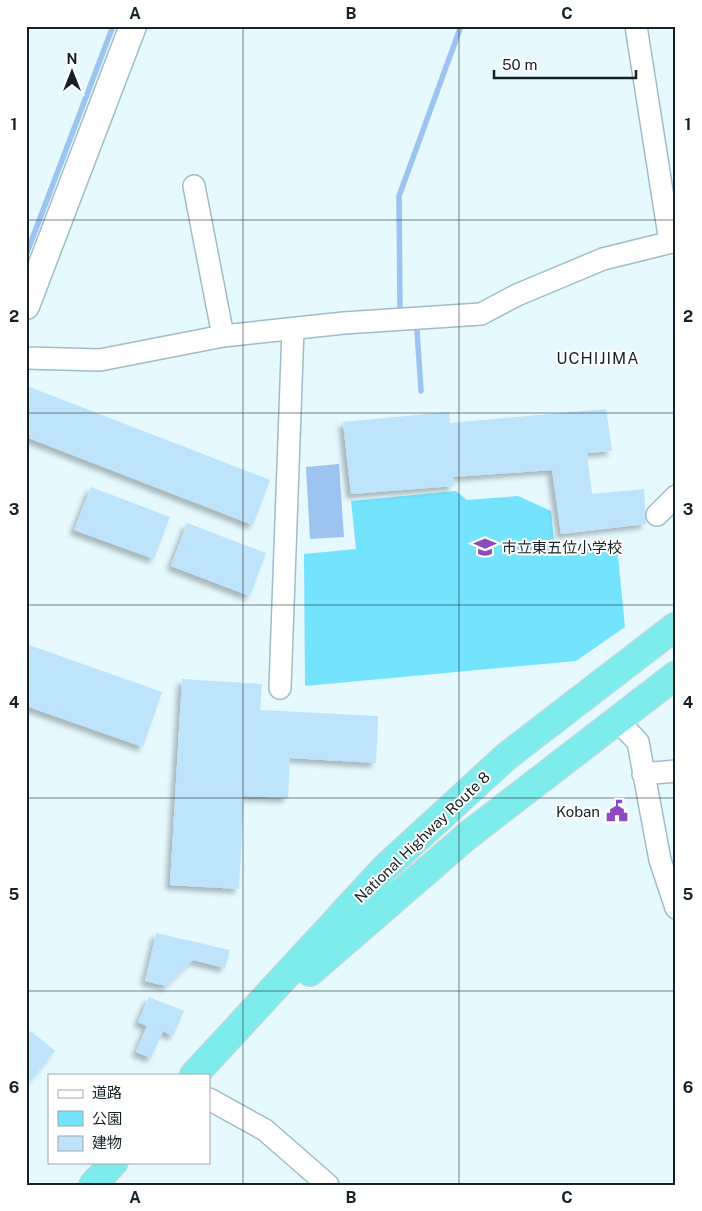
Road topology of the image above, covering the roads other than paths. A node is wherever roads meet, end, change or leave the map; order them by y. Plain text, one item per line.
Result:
1 (133, 26) edge
2 (636, 26) edge
3 (194, 186) dead end
4 (673, 242) edge
5 (26, 306) edge
6 (293, 329) junction
7 (223, 336) junction
8 (26, 358) edge
9 (676, 496) edge
10 (657, 515) dead end
11 (676, 626) edge
12 (676, 675) edge
13 (280, 688) dead end
14 (618, 721) junction
15 (676, 771) edge
16 (644, 774) junction
17 (676, 908) edge
18 (196, 1074) edge
19 (196, 1074) edge
20 (210, 1100) edge
21 (112, 1164) edge
22 (93, 1185) edge
23 (328, 1185) edge

1 - 5 street
2 - 4 street
3 - 7 street
4 - 6 street
6 - 7 street
6 - 13 street
7 - 8 street
9 - 10 street
11 - 18 highway, National Highway Route 8
12 - 14 highway, National Highway Route 8
14 - 16 street
14 - 19 highway, National Highway Route 8
15 - 16 street
16 - 17 street
20 - 23 street
21 - 22 highway

